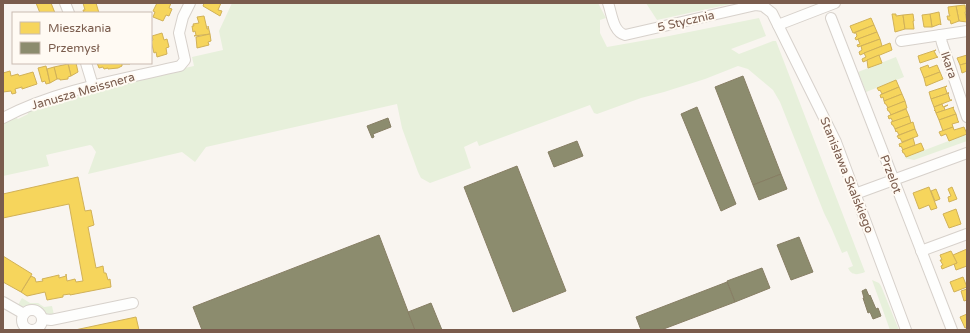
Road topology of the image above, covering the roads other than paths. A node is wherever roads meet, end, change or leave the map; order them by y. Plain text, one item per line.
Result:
1 (190, 3) edge
2 (608, 3) edge
3 (835, 3) edge
4 (831, 18) dead end
5 (778, 25) junction
6 (967, 31) edge
7 (940, 35) junction
8 (901, 41) dead end
9 (86, 64) edge
10 (93, 86) junction
11 (5, 114) edge
12 (967, 117) edge
13 (967, 153) edge
14 (893, 180) junction
15 (855, 194) junction
16 (967, 234) edge
17 (922, 251) junction
18 (3, 302) edge
19 (133, 303) dead end
20 (24, 314) junction
21 (42, 319) junction
22 (906, 330) edge
23 (952, 330) edge

1 - 10 street, Janusza Meissnera
2 - 5 street, 5 Stycznia
3 - 5 street
4 - 14 street, Przelot
5 - 15 street, Stanisława Skalskiego
6 - 7 street
7 - 8 street
7 - 12 street, Ikara
9 - 10 street
10 - 11 street, Janusza Meissnera
13 - 14 street
14 - 15 street
14 - 17 street, Przelot
15 - 22 street, Stanisława Skalskiego
16 - 17 street
17 - 23 street, Przelot
18 - 20 street
19 - 21 street
20 - 21 street
20 - 21 street

